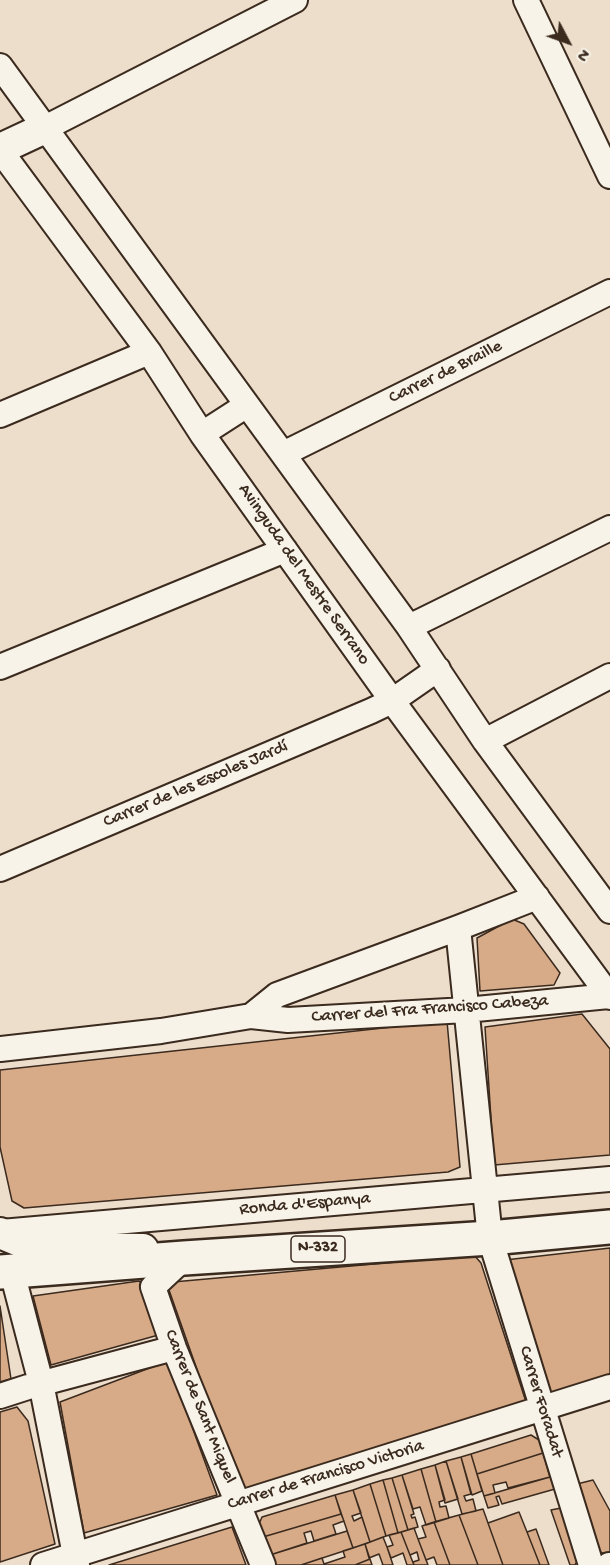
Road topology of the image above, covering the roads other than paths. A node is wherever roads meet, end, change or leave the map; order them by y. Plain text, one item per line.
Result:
1 (295, 0) edge
2 (526, 0) edge
3 (0, 66) edge
4 (45, 128) junction
5 (0, 150) edge
6 (610, 176) edge
7 (610, 292) edge
8 (149, 352) junction
9 (247, 405) junction
10 (0, 415) edge
11 (202, 434) junction
12 (283, 454) junction
13 (610, 528) edge
14 (285, 550) junction
15 (409, 627) junction
16 (0, 667) edge
17 (438, 669) junction
18 (610, 676) edge
19 (393, 701) junction
20 (485, 741) junction
21 (0, 869) edge
22 (537, 897) junction
23 (610, 911) edge
24 (458, 928) junction
25 (610, 997) edge
26 (466, 1010) junction
27 (251, 1016) junction
28 (0, 1049) edge
29 (610, 1179) edge
30 (484, 1190) junction
31 (610, 1227) edge
32 (0, 1234) edge
33 (490, 1238) junction
34 (183, 1258) junction
35 (6, 1272) edge
36 (174, 1348) junction
37 (41, 1383) junction
38 (610, 1387) edge
39 (0, 1396) edge
40 (543, 1408) junction
41 (238, 1503) junction
42 (75, 1560) edge
43 (43, 1565) edge
44 (263, 1565) edge
45 (591, 1565) edge

1 - 4 street
2 - 6 street
3 - 4 street
4 - 5 street
4 - 9 street
5 - 8 street, Avinguda del Mestre Serrano
7 - 12 street, Carrer de Braille
8 - 10 street
8 - 11 street, Avinguda del Mestre Serrano
9 - 11 street
9 - 12 street
11 - 14 street, Avinguda del Mestre Serrano
12 - 15 street
13 - 15 street
14 - 16 street
14 - 19 street, Avinguda del Mestre Serrano
15 - 17 street
17 - 19 street, Carrer de les Escoles Jardí
17 - 20 street
18 - 20 street
19 - 21 street, Carrer de les Escoles Jardí
19 - 22 street, Avinguda del Mestre Serrano
20 - 23 street
22 - 24 street
22 - 25 street, Avinguda del Mestre Serrano
24 - 26 street, Carrer Foradat
24 - 27 street
25 - 26 street, Carrer del Fra Francisco Cabeza
26 - 27 street, Carrer del Fra Francisco Cabeza
26 - 30 street, Carrer Foradat
27 - 28 street
29 - 30 street, Ronda d'Espanya
30 - 32 street, Ronda d'Espanya
30 - 33 street, Carrer Foradat
31 - 33 highway, N-332
32 - 34 street
32 - 35 street
33 - 34 highway, N-332
33 - 40 street, Carrer Foradat
34 - 35 highway, N-332
34 - 36 street, Carrer de Sant Miquel
35 - 37 street
36 - 37 street
36 - 41 street, Carrer de Sant Miquel
37 - 39 street
37 - 42 street
38 - 40 street, Carrer de Francisco Victoria
40 - 41 street, Carrer de Francisco Victoria
40 - 45 street, Carrer Foradat
41 - 42 street, Carrer de Francisco Victoria
41 - 44 street, Carrer de Sant Miquel
42 - 43 street, Carrer de Francisco Victoria

